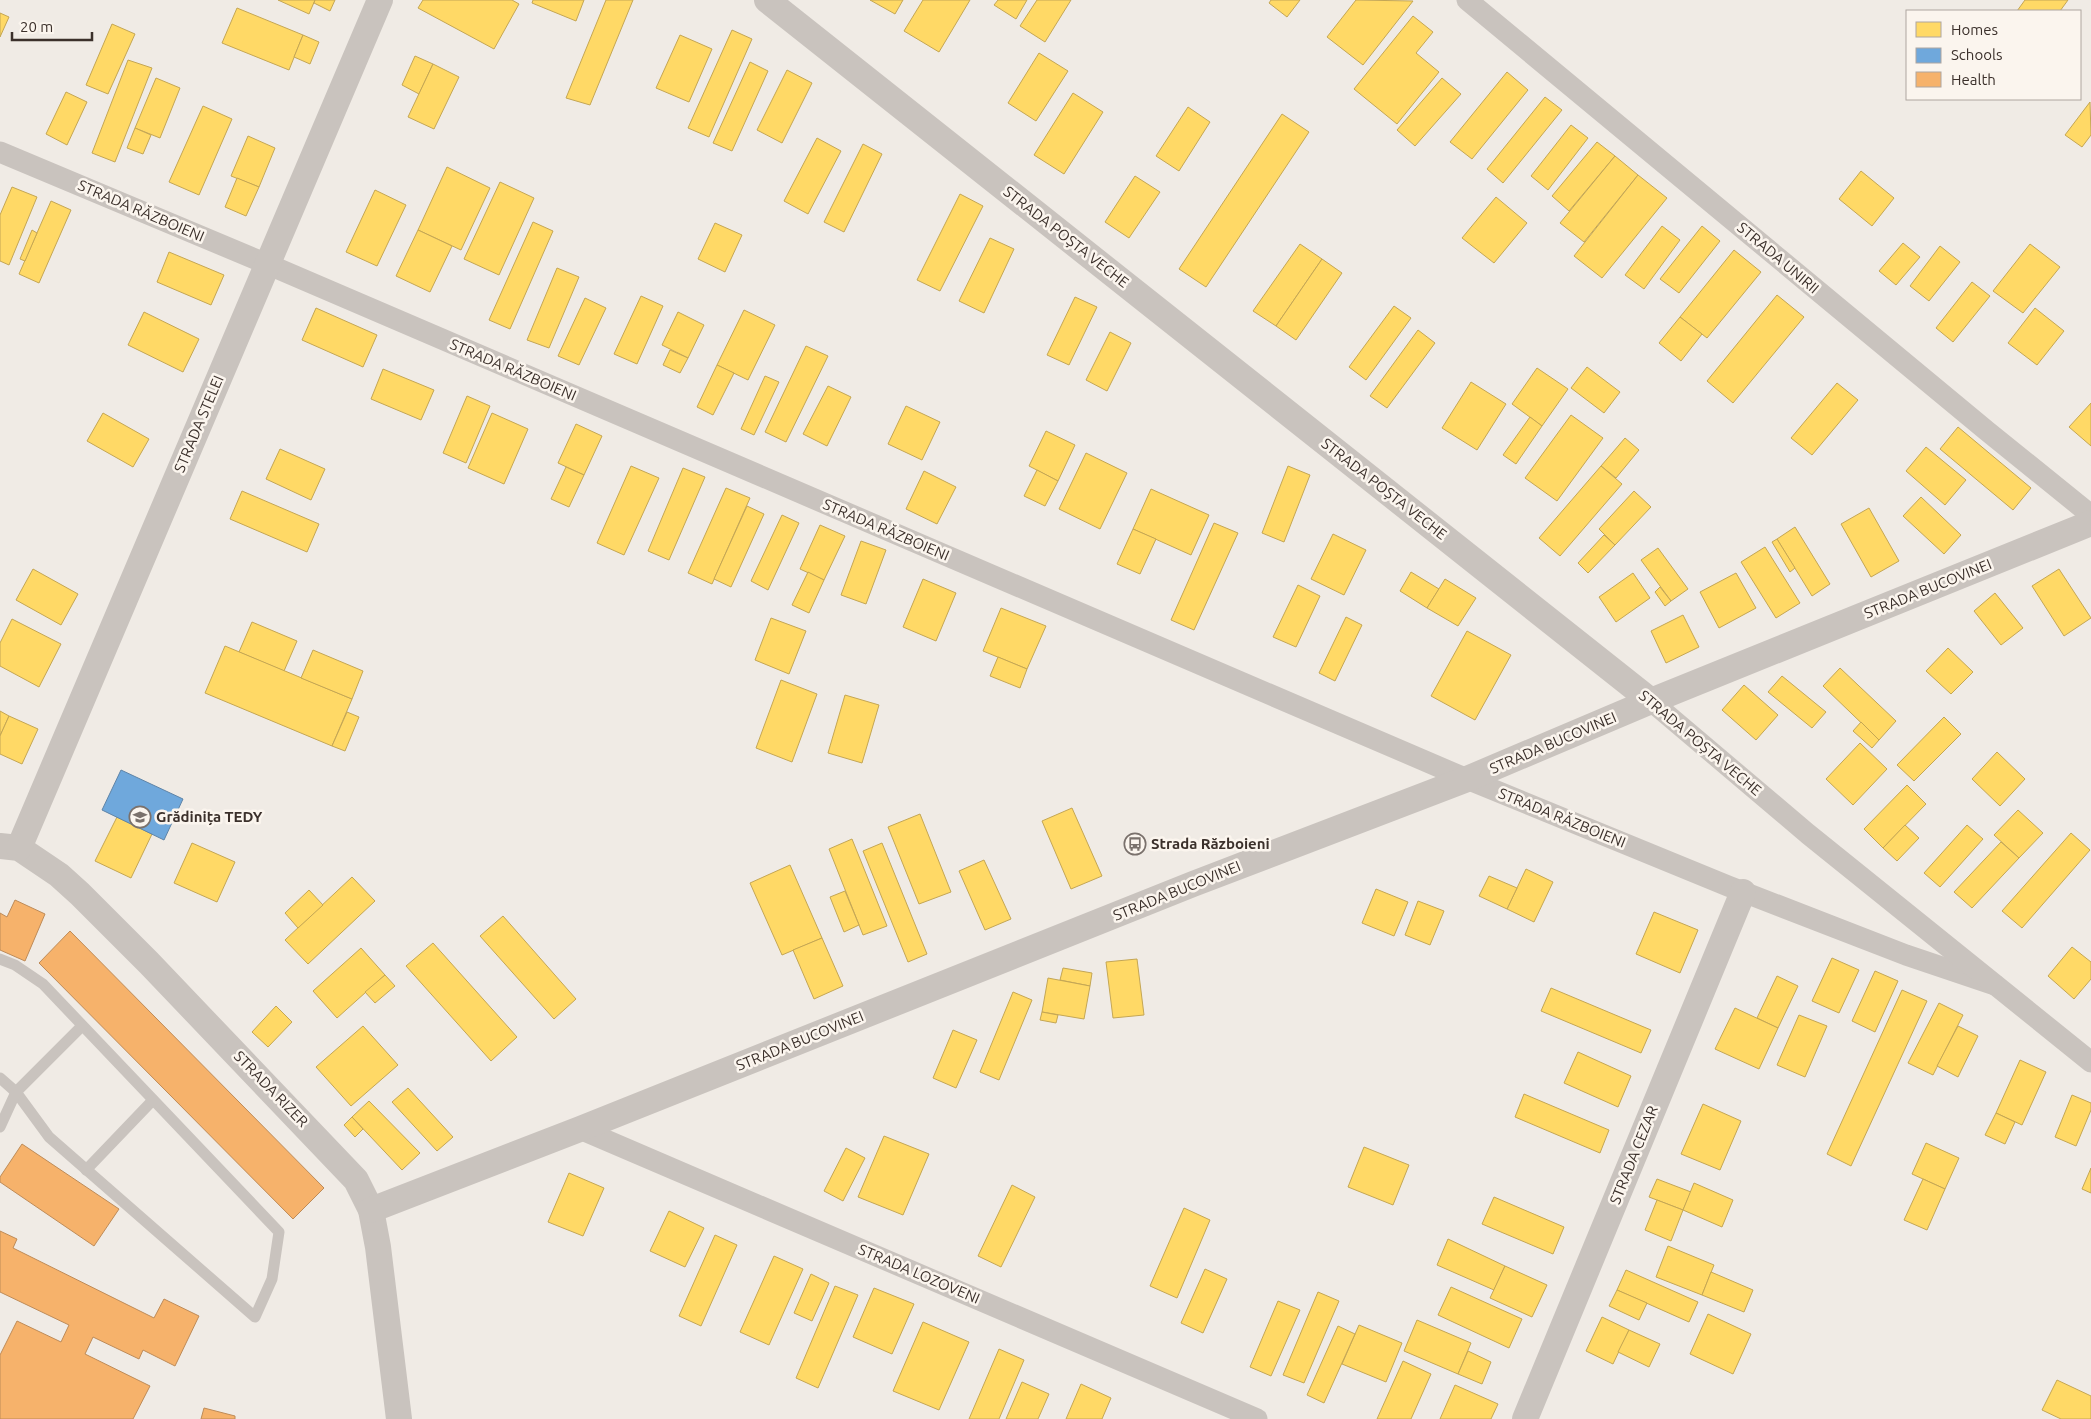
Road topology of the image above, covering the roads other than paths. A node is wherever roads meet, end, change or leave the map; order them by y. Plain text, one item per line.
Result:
1 (380, 0) edge
2 (767, 0) edge
3 (1467, 0) edge
4 (0, 152) edge
5 (267, 264) junction
6 (2091, 515) edge
7 (2091, 523) edge
8 (1651, 701) junction
9 (1467, 779) junction
10 (10, 847) edge
11 (1742, 892) junction
12 (0, 959) edge
13 (1995, 985) junction
14 (82, 1026) junction
15 (2091, 1062) edge
16 (0, 1078) edge
17 (16, 1092) junction
18 (153, 1100) junction
19 (0, 1127) edge
20 (580, 1129) junction
21 (86, 1170) junction
22 (371, 1210) junction
23 (399, 1419) edge
24 (1257, 1419) edge
25 (1525, 1419) edge

1 - 5 street, STRADA STELEI
2 - 8 street, STRADA POȘTA VECHE
3 - 6 street, STRADA UNIRII
4 - 5 street, STRADA RĂZBOIENI
5 - 9 street, STRADA RĂZBOIENI
5 - 10 street, STRADA STELEI
7 - 8 street, STRADA BUCOVINEI
8 - 9 street, STRADA BUCOVINEI
8 - 13 street, STRADA POȘTA VECHE
9 - 11 street, STRADA RĂZBOIENI
9 - 20 street, STRADA BUCOVINEI
10 - 22 street, STRADA RIZER
11 - 13 street, STRADA RĂZBOIENI
11 - 25 street, STRADA CEZAR
12 - 14 lane
13 - 15 street, STRADA RĂZBOIENI
14 - 17 lane
14 - 18 lane
16 - 17 lane
17 - 19 lane
17 - 21 lane
18 - 21 lane
18 - 21 lane
20 - 22 street, STRADA BUCOVINEI
20 - 24 street, STRADA LOZOVENI
22 - 23 street, STRADA RIZER

